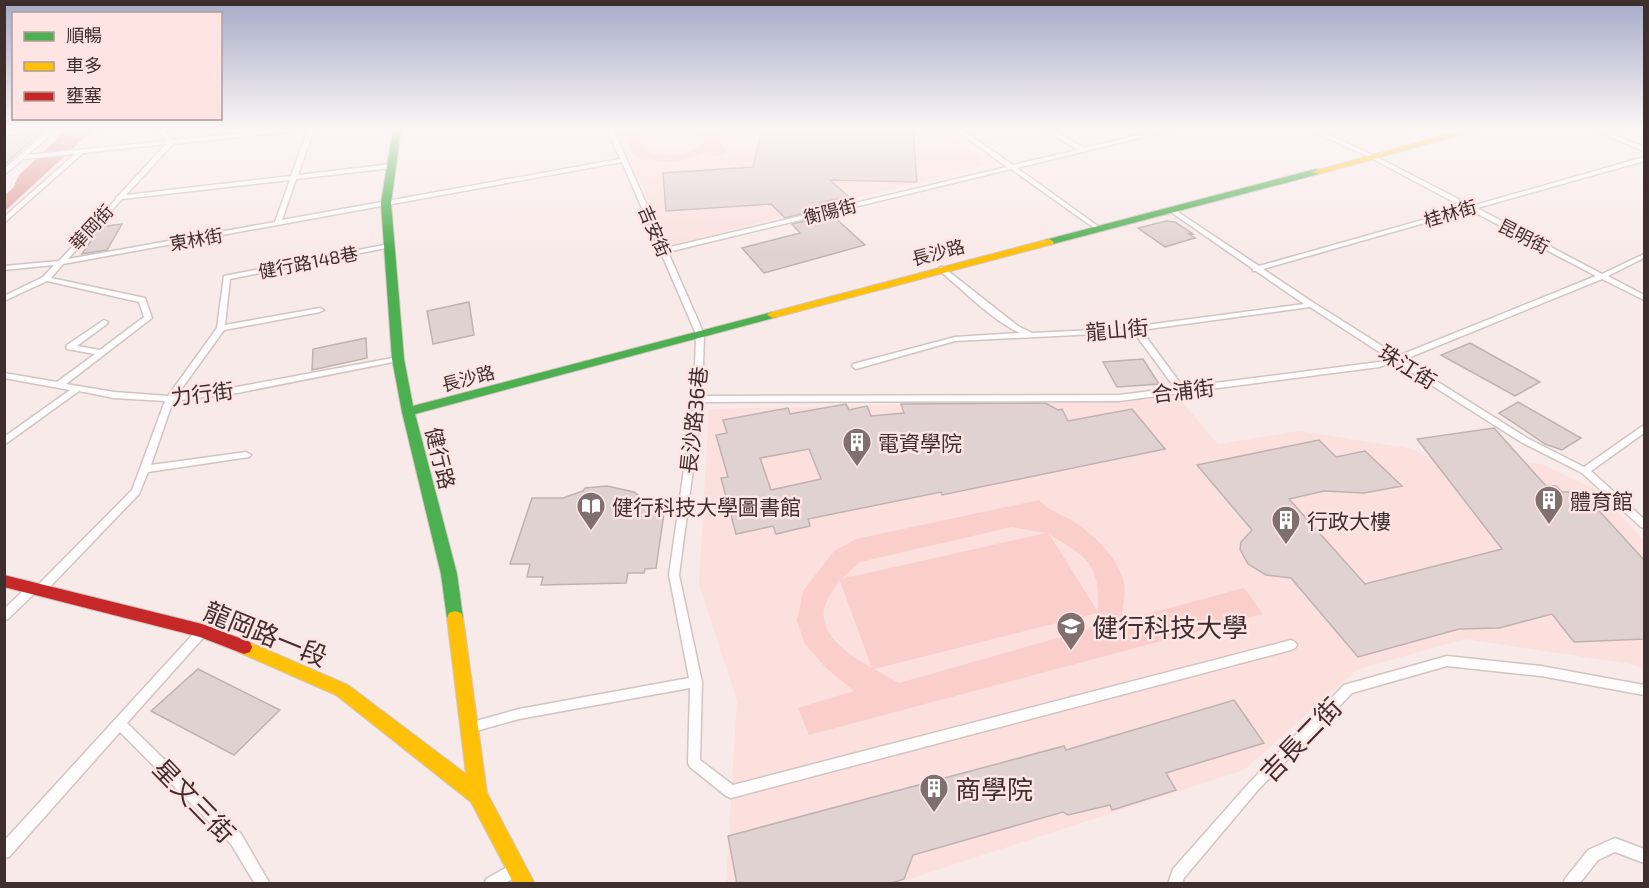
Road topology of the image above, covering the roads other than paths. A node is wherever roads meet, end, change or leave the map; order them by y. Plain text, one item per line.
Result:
1 (61, 170) edge
2 (144, 170) edge
3 (296, 170) edge
4 (355, 170) edge
5 (390, 170) edge
6 (566, 170) edge
7 (629, 170) edge
8 (1001, 170) edge
9 (1014, 170) edge
10 (1321, 170) edge
11 (1398, 170) edge
12 (1603, 170) edge
13 (293, 178) junction
14 (117, 198) junction
15 (386, 203) junction
16 (1469, 208) junction
17 (1170, 209) junction
18 (4, 221) edge
19 (277, 224) junction
20 (1096, 228) junction
21 (390, 246) junction
22 (664, 251) junction
23 (1644, 256) edge
24 (58, 263) junction
25 (4, 268) edge
26 (943, 269) junction
27 (1256, 269) junction
28 (1603, 276) junction
29 (46, 279) junction
30 (1644, 298) edge
31 (4, 299) edge
32 (1311, 305) junction
33 (320, 310) dead end
34 (104, 322) dead end
35 (221, 328) junction
36 (1135, 328) junction
37 (700, 334) junction
38 (1031, 334) junction
39 (101, 353) junction
40 (398, 359) junction
41 (1398, 359) junction
42 (856, 366) dead end
43 (4, 375) edge
44 (59, 385) junction
45 (76, 389) junction
46 (1181, 390) junction
47 (170, 399) junction
48 (698, 399) junction
49 (408, 412) junction
50 (1644, 429) edge
51 (4, 442) edge
52 (246, 455) dead end
53 (144, 469) junction
54 (1586, 471) junction
55 (1644, 524) edge
56 (4, 580) edge
57 (36, 590) junction
58 (4, 616) edge
59 (202, 631) junction
60 (1291, 645) dead end
61 (696, 682) junction
62 (1644, 690) edge
63 (119, 723) junction
64 (471, 728) junction
65 (478, 795) junction
66 (4, 852) edge
67 (1644, 856) edge
68 (516, 869) junction
69 (263, 884) edge
70 (491, 884) edge
71 (525, 884) edge
72 (1175, 884) edge
73 (1570, 884) edge

1 - 18 lane
2 - 14 lane, 華岡街
3 - 13 lane
4 - 13 lane
5 - 15 street, 健行路
6 - 15 lane, 東林街
7 - 22 lane, 吉安街
8 - 22 lane, 衡陽街
9 - 20 lane
10 - 17 street, 長沙路
11 - 16 lane, 昆明街
12 - 16 lane, 桂林街
13 - 14 lane
13 - 19 lane
14 - 24 lane, 華岡街
15 - 19 lane, 東林街
15 - 21 street, 健行路
16 - 27 lane, 桂林街
16 - 28 lane, 昆明街
17 - 20 street, 長沙路
17 - 27 lane, 珠江街
19 - 24 lane, 東林街
20 - 26 street, 長沙路
21 - 35 lane, 健行路148巷
21 - 40 street, 健行路
22 - 37 lane, 吉安街
23 - 28 lane, 合浦街
24 - 25 lane, 東林街
24 - 29 lane, 華岡街
26 - 37 street, 長沙路
26 - 38 lane
27 - 32 lane, 珠江街
28 - 30 lane, 昆明街
28 - 41 lane, 合浦街
29 - 31 lane, 華岡街
29 - 39 lane
32 - 36 lane, 龍山街
32 - 41 lane, 珠江街
33 - 35 lane
34 - 39 lane
35 - 47 lane
36 - 38 lane, 龍山街
36 - 46 lane
37 - 48 lane, 長沙路36巷
37 - 49 street, 長沙路
38 - 42 lane, 龍山街
39 - 44 lane
40 - 47 lane, 力行街
40 - 49 street, 健行路
41 - 46 lane, 合浦街
41 - 54 lane, 珠江街
43 - 44 lane, 力行街
44 - 45 lane, 力行街
45 - 47 lane, 力行街
45 - 51 lane
46 - 48 lane, 合浦街
47 - 53 lane
48 - 61 lane, 長沙路36巷
49 - 64 street, 健行路
50 - 54 lane
52 - 53 lane
53 - 57 lane
54 - 55 lane, 珠江街
56 - 57 street, 龍岡路一段
57 - 58 lane
57 - 59 street, 龍岡路一段
59 - 63 lane
59 - 65 street, 龍岡路一段
60 - 61 lane, 長沙路36巷
61 - 64 lane
62 - 72 lane, 吉長二街
63 - 66 lane
63 - 69 lane, 星文三街
64 - 65 street, 健行路
65 - 68 street
67 - 73 lane
68 - 70 lane
68 - 71 street

